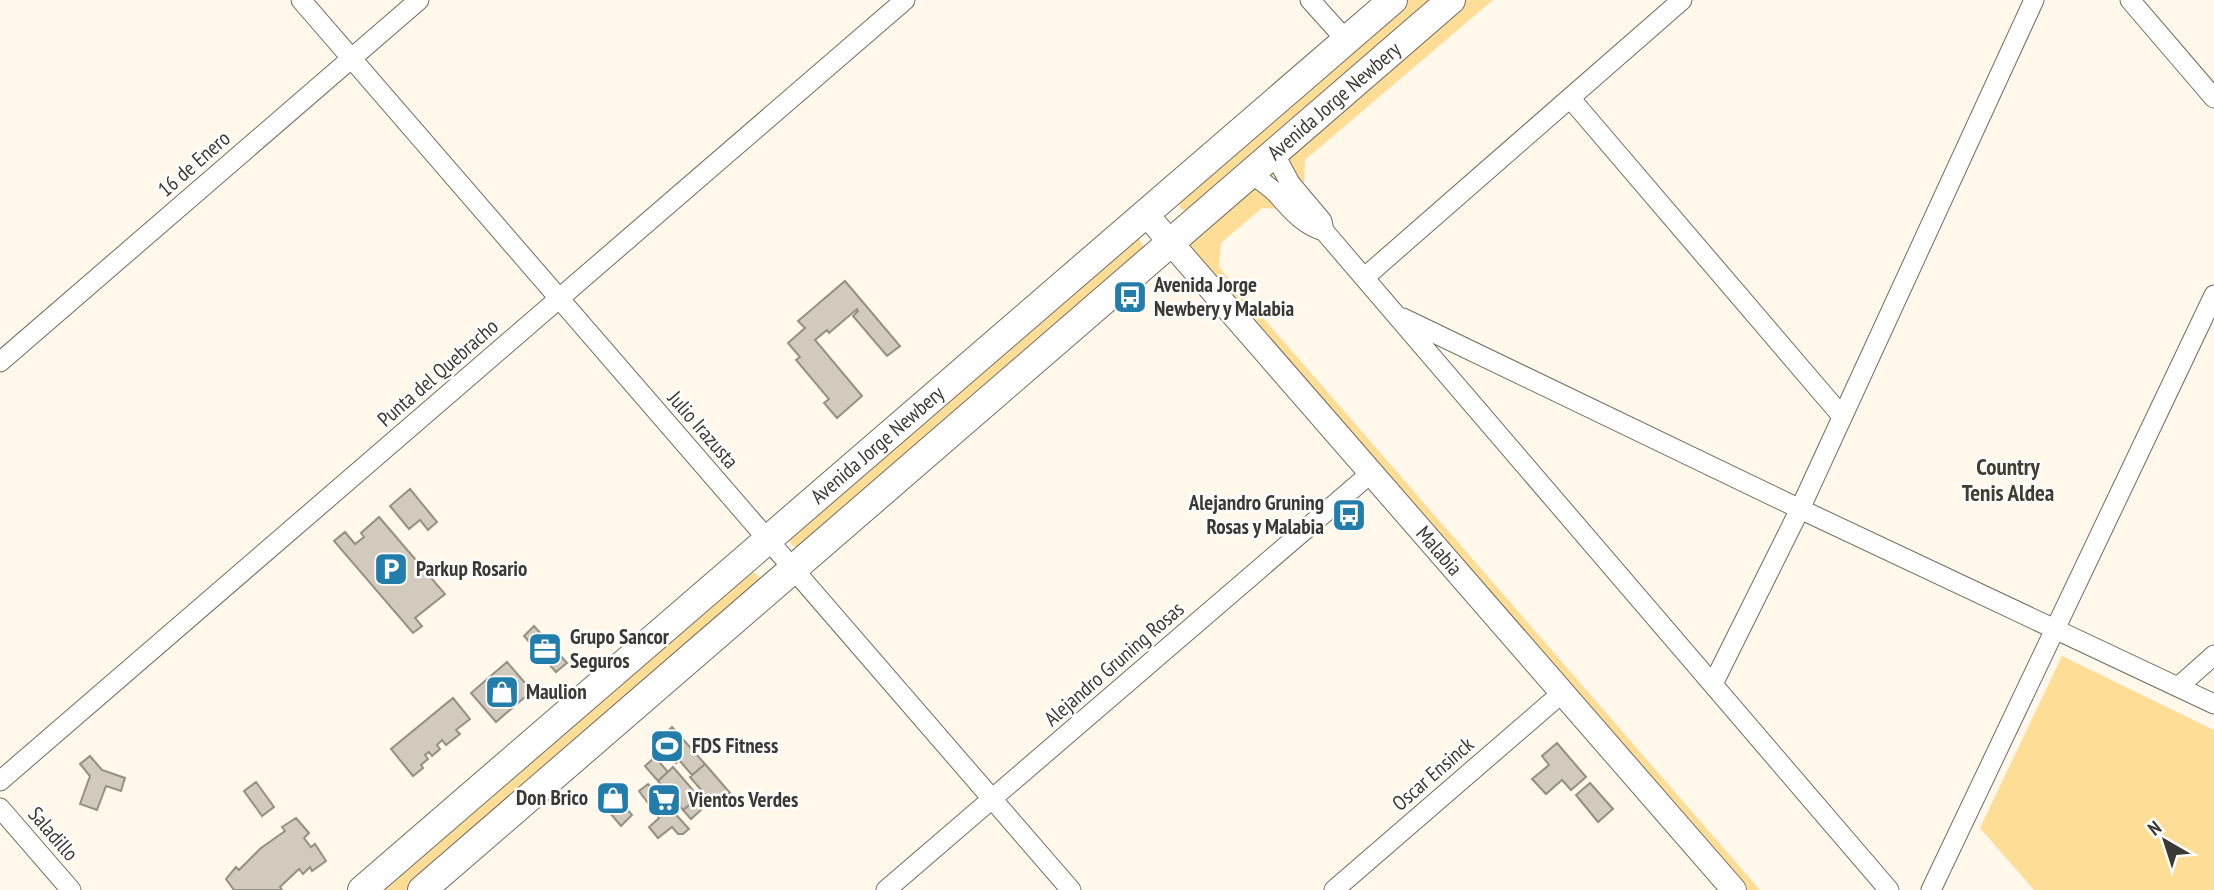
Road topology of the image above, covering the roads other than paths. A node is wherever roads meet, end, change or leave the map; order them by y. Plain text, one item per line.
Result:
1 (301, 0) edge
2 (418, 0) edge
3 (905, 0) edge
4 (1310, 0) edge
5 (1393, 0) edge
6 (1451, 0) edge
7 (1682, 0) edge
8 (2034, 0) edge
9 (2130, 0) edge
10 (1346, 40) junction
11 (351, 58) junction
12 (1570, 98) junction
13 (2214, 98) edge
14 (1274, 153) junction
15 (1251, 173) junction
16 (1145, 213) junction
17 (1324, 231) junction
18 (1171, 242) junction
19 (1365, 277) junction
20 (2214, 295) edge
21 (559, 298) junction
22 (1397, 314) junction
23 (0, 362) edge
24 (1841, 415) junction
25 (1371, 473) junction
26 (1800, 509) junction
27 (768, 539) junction
28 (793, 569) junction
29 (2056, 629) junction
30 (2214, 655) edge
31 (1713, 684) junction
32 (2178, 687) junction
33 (1562, 693) junction
34 (2214, 704) edge
35 (0, 781) edge
36 (992, 799) junction
37 (0, 808) edge
38 (71, 890) edge
39 (362, 890) edge
40 (422, 890) edge
41 (886, 890) edge
42 (1070, 890) edge
43 (1334, 890) edge
44 (1734, 890) edge
45 (1889, 890) edge
46 (1931, 890) edge

1 - 11 street, Julio Irazusta
2 - 11 street, 16 de Enero
3 - 21 street, Punta del Quebracho
4 - 10 street
5 - 10 main road, Avenida Jorge Newbery
6 - 14 main road, Avenida Jorge Newbery
7 - 12 street
8 - 24 street
9 - 13 street
10 - 16 main road, Avenida Jorge Newbery
11 - 21 street, Julio Irazusta
11 - 23 street, 16 de Enero
12 - 19 street
12 - 24 street
14 - 15 main road, Avenida Jorge Newbery
14 - 17 street
15 - 17 street
15 - 18 main road, Avenida Jorge Newbery
16 - 18 street, Malabia
16 - 27 main road, Avenida Jorge Newbery
17 - 19 street
18 - 25 street, Malabia
18 - 28 main road, Avenida Jorge Newbery
19 - 22 street
20 - 29 street
21 - 27 street, Julio Irazusta
21 - 35 street, Punta del Quebracho
22 - 26 street
22 - 31 street
24 - 26 street
25 - 33 street, Malabia
25 - 36 street, Alejandro Gruning Rosas
26 - 29 street
26 - 31 street
27 - 28 street, Julio Irazusta
27 - 39 main road, Avenida Jorge Newbery
28 - 36 street, Julio Irazusta
28 - 40 main road, Avenida Jorge Newbery
29 - 32 street
29 - 46 street
30 - 32 street
31 - 45 street
32 - 34 street
33 - 43 street, Oscar Ensinck
33 - 44 street, Malabia
36 - 41 street, Alejandro Gruning Rosas
36 - 42 street, Julio Irazusta
37 - 38 street, Saladillo

